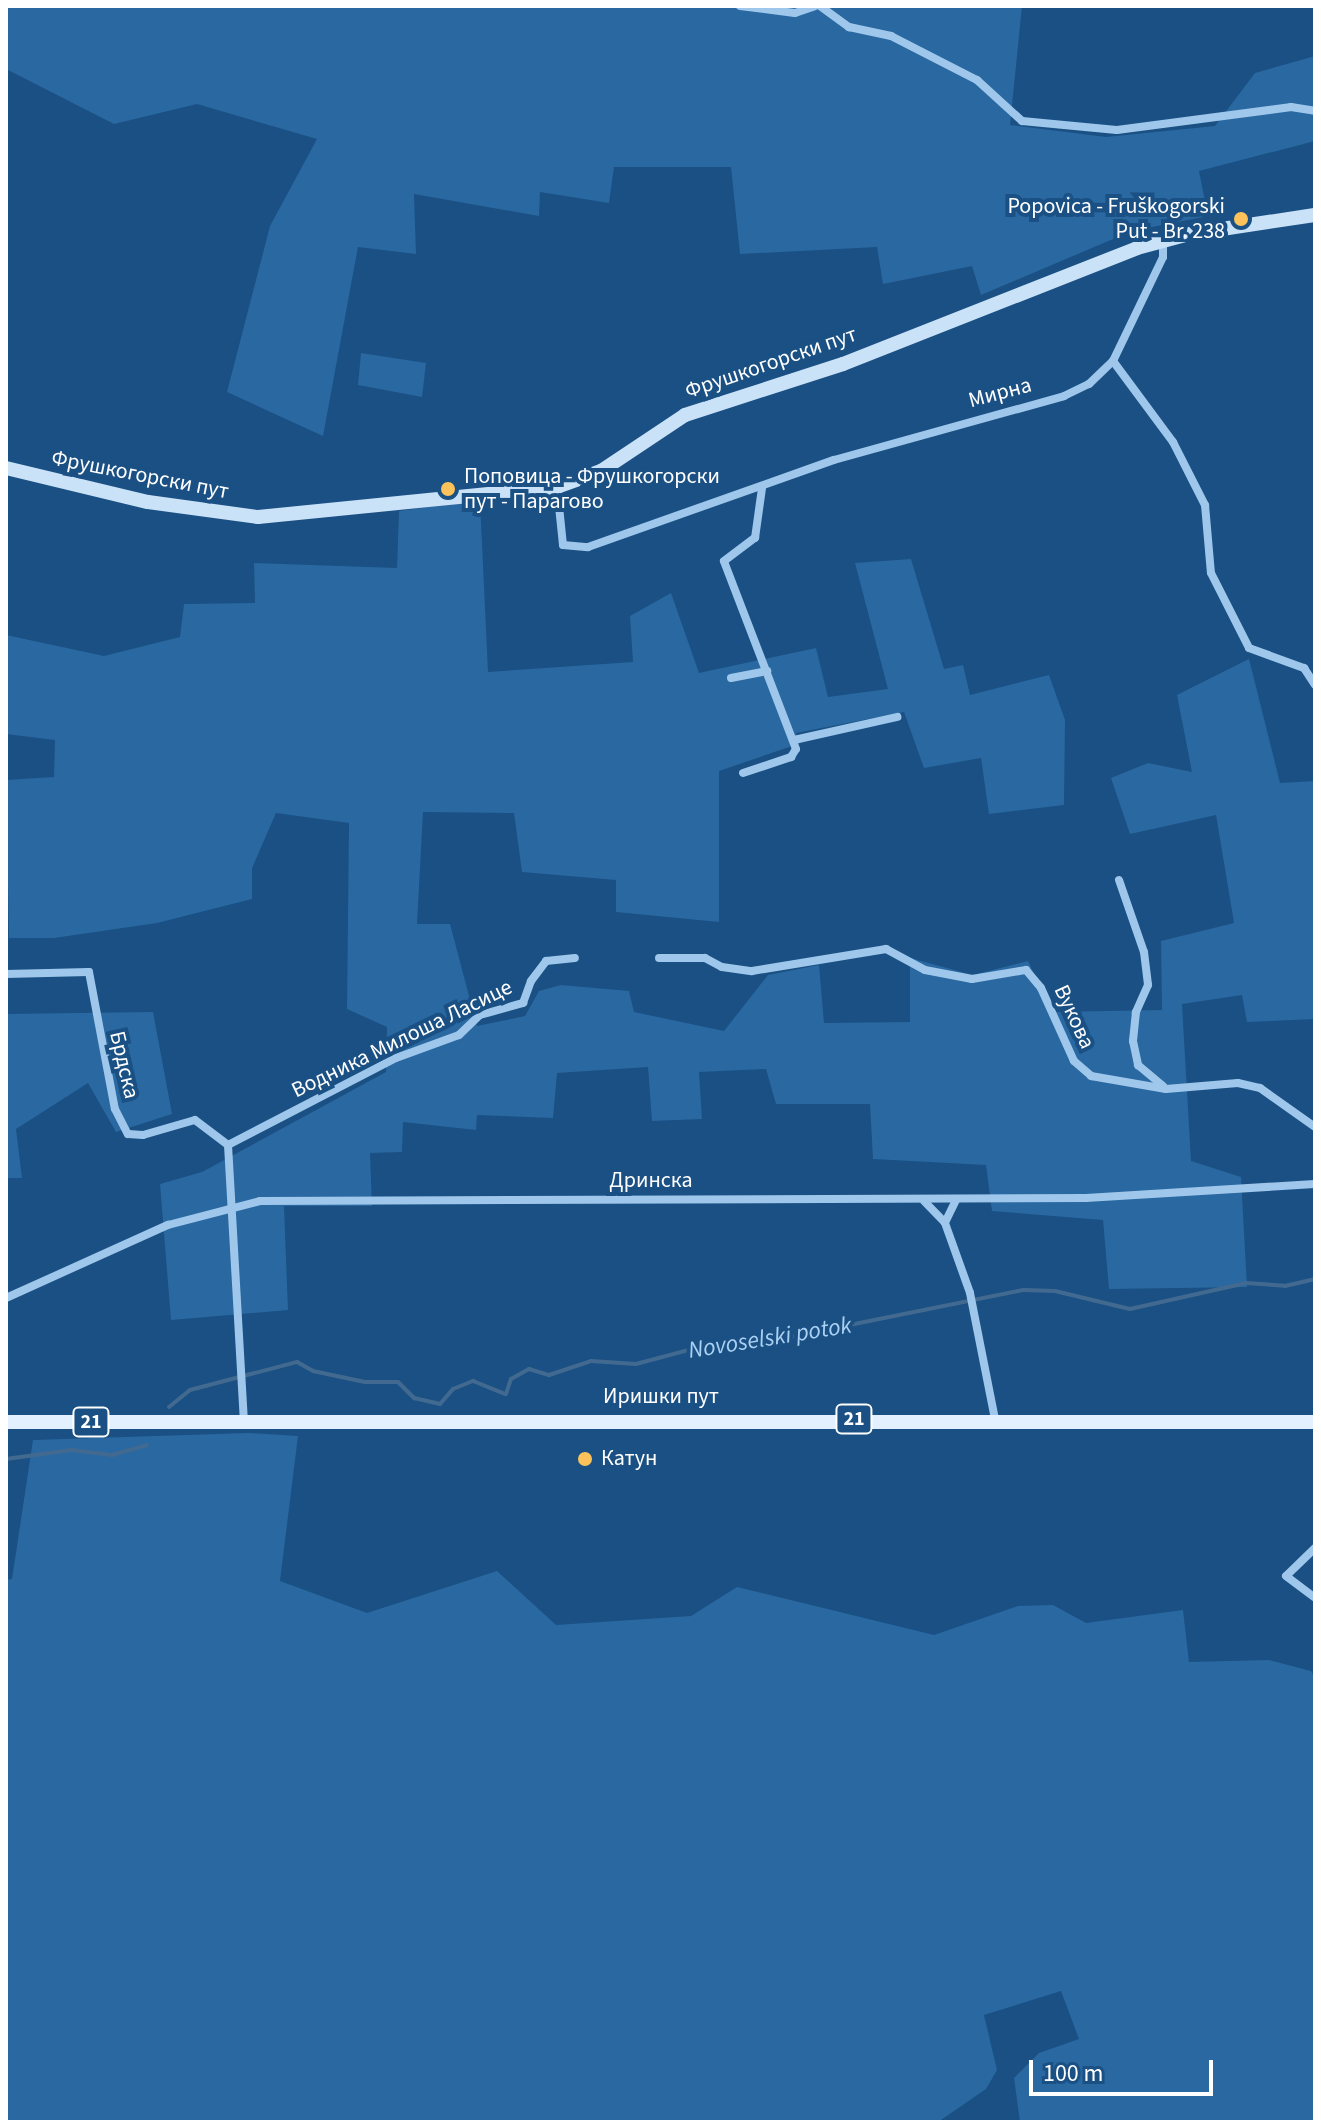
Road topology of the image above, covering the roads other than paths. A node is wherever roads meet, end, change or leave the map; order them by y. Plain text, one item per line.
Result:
1 (740, 6) edge
2 (817, 6) edge
3 (1315, 111) edge
4 (1315, 215) edge
5 (1163, 241) junction
6 (1113, 361) junction
7 (6, 468) edge
8 (557, 487) junction
9 (762, 488) junction
10 (767, 671) junction
11 (731, 678) dead end
12 (1315, 685) edge
13 (897, 717) dead end
14 (794, 740) junction
15 (743, 773) dead end
16 (1119, 880) dead end
17 (575, 958) dead end
18 (659, 958) dead end
19 (6, 974) edge
20 (1166, 1089) junction
21 (1315, 1127) edge
22 (228, 1145) junction
23 (1315, 1184) edge
24 (956, 1200) junction
25 (924, 1201) junction
26 (230, 1206) junction
27 (945, 1223) junction
28 (6, 1298) edge
29 (995, 1419) junction
30 (244, 1420) junction
31 (6, 1422) edge
32 (1315, 1422) edge
33 (1315, 1548) edge
34 (1315, 1598) edge

1 - 2 street
2 - 3 street
4 - 5 street, Фрушкогорски пут
5 - 6 street, Мирна
5 - 8 street, Фрушкогорски пут
6 - 9 street, Мирна
6 - 12 street
7 - 8 street, Фрушкогорски пут
8 - 9 street, Мирна
9 - 10 street
10 - 11 street
10 - 14 street
13 - 14 street
14 - 15 street
16 - 20 street
17 - 22 street, Водника Милоша Ласице
18 - 20 street, Вукова
19 - 22 street, Брдска
20 - 21 street, Вукова
22 - 26 street
23 - 24 street, Дринска
24 - 25 street, Дринска
24 - 27 street
25 - 26 street, Дринска
25 - 27 street
26 - 28 street, Дринска
26 - 30 street
27 - 29 street
29 - 30 main road, Иришки пут / 21
29 - 32 main road, Иришки пут / 21
30 - 31 main road, Иришки пут / 21
33 - 34 street

